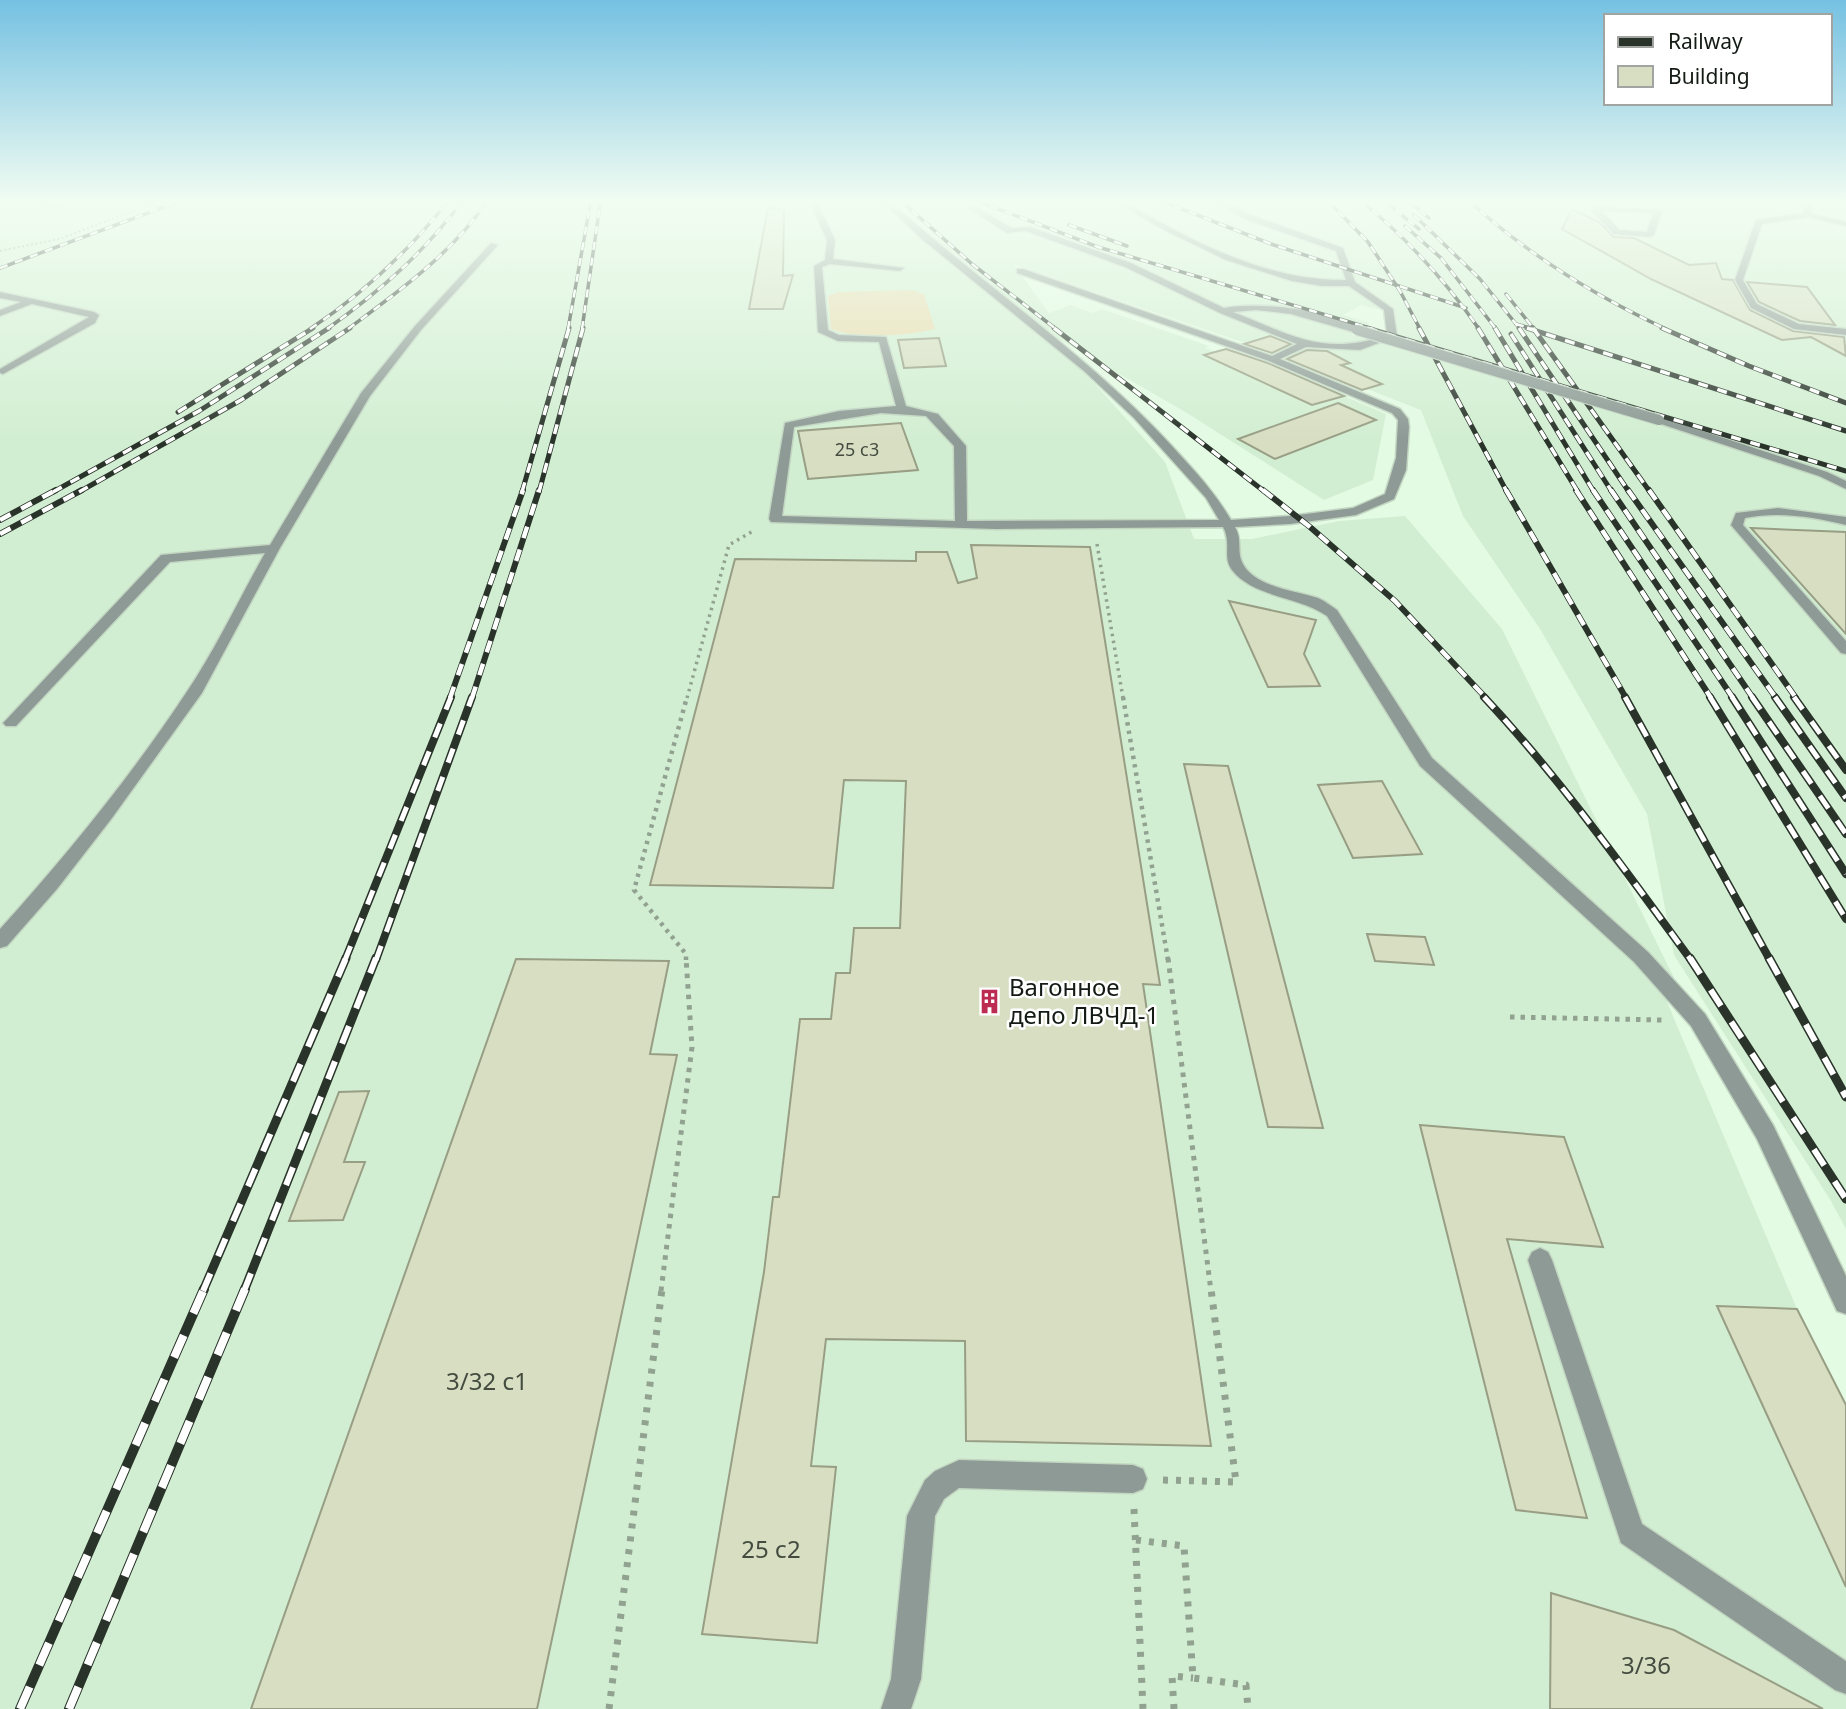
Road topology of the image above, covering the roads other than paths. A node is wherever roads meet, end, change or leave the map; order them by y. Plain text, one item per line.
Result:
1 (462, 280) edge
2 (819, 280) edge
3 (978, 280) edge
4 (1045, 280) edge
5 (1158, 280) edge
6 (1307, 280) edge
7 (1350, 280) edge
8 (1739, 280) edge
9 (1351, 283) junction
10 (0, 295) edge
11 (30, 302) junction
12 (1223, 312) junction
13 (0, 313) edge
14 (1846, 332) edge
15 (1305, 344) junction
16 (1272, 359) junction
17 (3, 371) dead end
18 (902, 410) junction
19 (1846, 485) edge
20 (1846, 521) edge
21 (961, 523) junction
22 (1227, 524) junction
23 (274, 548) junction
24 (1846, 650) edge
25 (11, 723) dead end
26 (0, 941) edge
27 (1540, 1260) dead end
28 (1846, 1302) edge
29 (1132, 1479) road end
30 (1846, 1679) edge
31 (896, 1709) edge

1 - 23 lane
2 - 18 lane
3 - 22 lane
4 - 16 lane
5 - 12 lane
6 - 9 lane
7 - 9 lane
8 - 14 lane
9 - 15 lane
10 - 11 lane
11 - 13 lane
11 - 17 lane
12 - 15 lane
12 - 19 lane, bridge
15 - 16 lane
16 - 22 lane
18 - 21 lane
18 - 21 lane
20 - 24 lane
21 - 22 lane
22 - 28 lane
23 - 25 lane
23 - 26 lane
27 - 30 lane
29 - 31 lane

